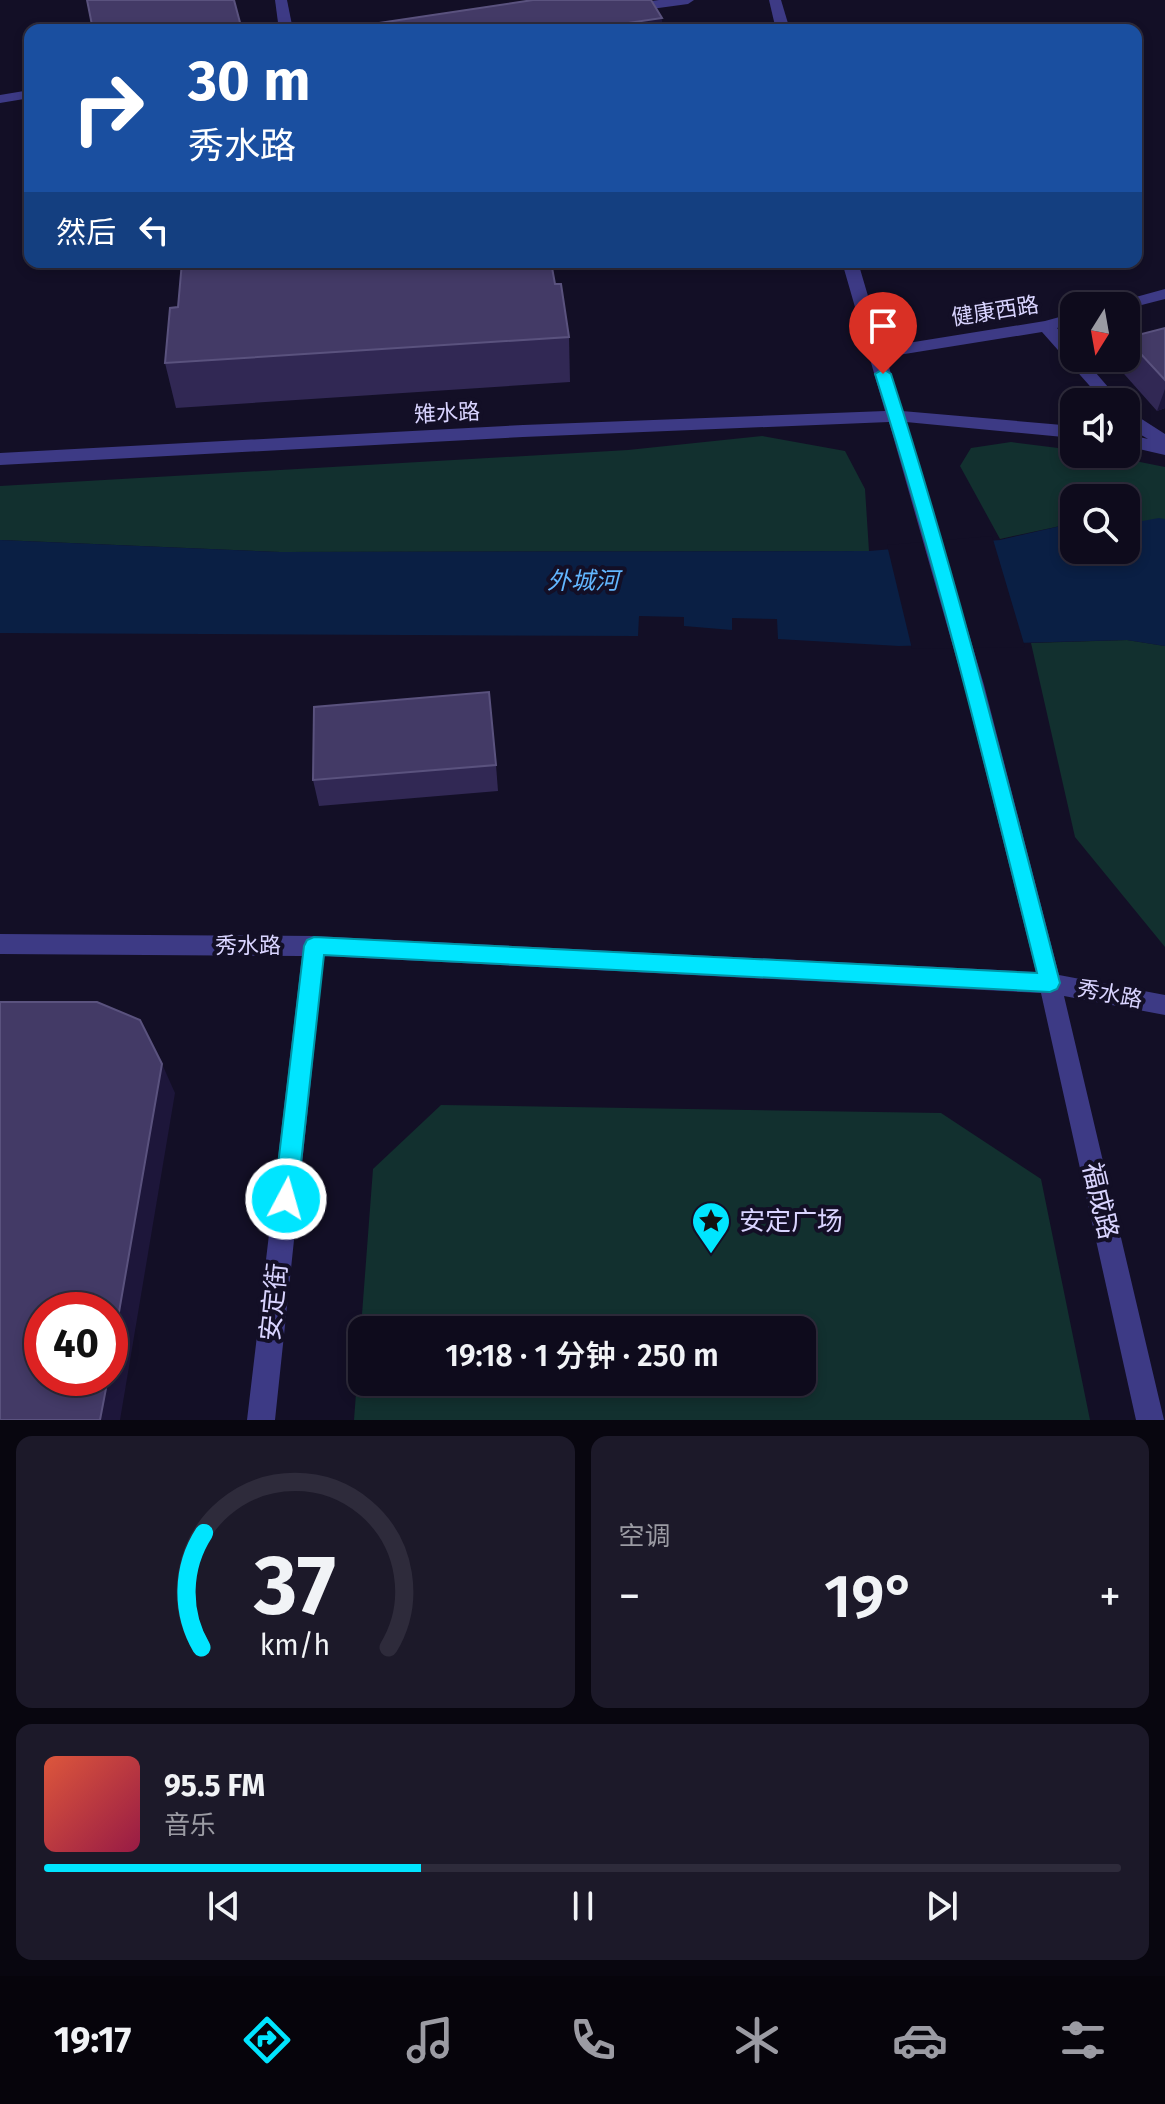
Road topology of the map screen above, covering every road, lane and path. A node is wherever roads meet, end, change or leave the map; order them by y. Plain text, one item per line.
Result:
1 (281, 0) edge
2 (688, 0) edge
3 (775, 0) edge
4 (612, 10) edge
5 (285, 24) edge
6 (781, 24) edge
7 (24, 95) edge
8 (0, 99) edge
9 (852, 268) edge
10 (1165, 294) edge
11 (1140, 301) edge
12 (1060, 322) edge
13 (1046, 326) junction
14 (876, 353) junction
15 (1101, 388) edge
16 (897, 416) junction
17 (1140, 427) edge
18 (1060, 431) edge
19 (1165, 441) edge
20 (1140, 443) edge
21 (1165, 449) edge
22 (0, 459) edge
23 (0, 944) edge
24 (314, 946) junction
25 (1050, 983) junction
26 (1165, 1005) edge
27 (261, 1420) edge
28 (1150, 1420) edge

1 - 5 street
2 - 4 street
3 - 6 street
7 - 8 street
9 - 14 street, 福成路
10 - 11 street
12 - 13 street, 健康西路
13 - 14 street, 健康西路
13 - 15 street
14 - 16 street, 福成路
16 - 18 street, 雉水路
16 - 22 street, 雉水路
16 - 25 street, 福成路
17 - 19 street
20 - 21 street
23 - 24 street, 秀水路
24 - 25 street, 秀水路
24 - 27 street, 安定街
25 - 26 street, 秀水路
25 - 28 street, 福成路

